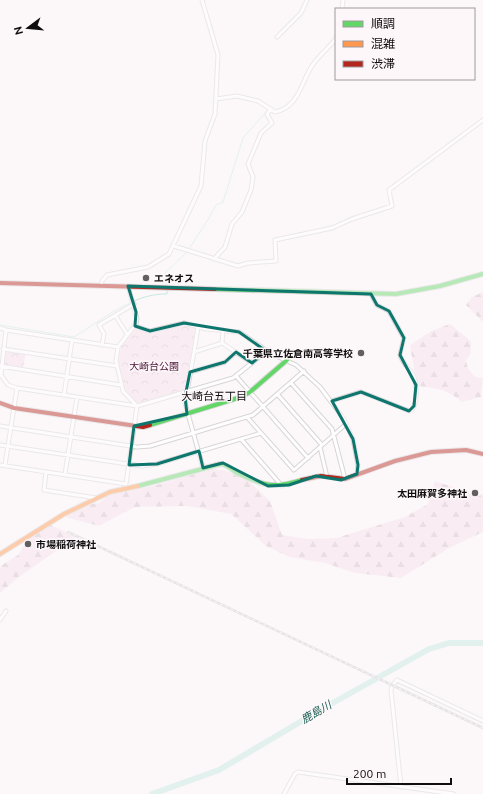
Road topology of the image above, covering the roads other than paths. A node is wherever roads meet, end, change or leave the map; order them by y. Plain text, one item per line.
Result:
1 (202, 0) edge
2 (307, 0) edge
3 (277, 37) dead end
4 (335, 40) edge
5 (216, 98) junction
6 (271, 109) junction
7 (483, 120) edge
8 (174, 246) junction
9 (214, 259) junction
10 (483, 274) edge
11 (0, 283) edge
12 (101, 286) junction
13 (128, 286) junction
14 (371, 294) junction
15 (134, 304) junction
16 (115, 315) junction
17 (134, 326) junction
18 (198, 327) junction
19 (0, 328) edge
20 (6, 330) junction
21 (223, 330) junction
22 (127, 334) junction
23 (72, 340) junction
24 (222, 343) junction
25 (102, 345) junction
26 (118, 347) junction
27 (3, 349) junction
28 (267, 351) junction
29 (194, 352) junction
30 (236, 352) junction
31 (69, 359) junction
32 (287, 360) junction
33 (252, 363) junction
34 (0, 366) edge
35 (117, 366) junction
36 (304, 371) junction
37 (190, 372) junction
38 (67, 376) junction
39 (236, 376) junction
40 (291, 383) junction
41 (121, 385) junction
42 (17, 388) junction
43 (250, 392) junction
44 (186, 393) junction
45 (64, 395) junction
46 (278, 395) junction
47 (77, 397) junction
48 (332, 401) junction
49 (0, 404) edge
50 (137, 406) junction
51 (263, 407) junction
52 (14, 408) junction
53 (188, 414) junction
54 (74, 417) junction
55 (247, 417) junction
56 (346, 424) junction
57 (0, 426) edge
58 (134, 426) junction
59 (11, 428) junction
60 (194, 433) junction
61 (261, 433) junction
62 (334, 435) junction
63 (71, 437) junction
64 (241, 439) junction
65 (0, 445) edge
66 (131, 446) junction
67 (321, 446) junction
68 (8, 447) junction
69 (199, 451) junction
70 (483, 454) edge
71 (68, 456) junction
72 (308, 458) junction
73 (0, 465) edge
74 (6, 465) junction
75 (129, 465) junction
76 (204, 468) junction
77 (46, 472) junction
78 (65, 474) junction
79 (357, 474) junction
80 (327, 477) junction
81 (345, 479) junction
82 (282, 486) junction
83 (98, 498) junction
84 (0, 554) edge
85 (6, 611) dead end
86 (0, 620) edge
87 (483, 720) edge
88 (401, 787) junction
89 (284, 794) edge
90 (454, 794) edge

1 - 5 street
2 - 3 street
4 - 6 street
5 - 6 street
5 - 8 street
6 - 9 street
7 - 9 street
8 - 9 street
8 - 12 street
10 - 14 street
11 - 12 street
12 - 13 street
13 - 14 street
13 - 15 street
14 - 48 street
15 - 16 street
15 - 17 street
16 - 22 street
16 - 25 street
17 - 18 street
17 - 22 street
18 - 21 street
18 - 29 street
19 - 20 street
20 - 23 street
20 - 27 street
21 - 24 street
21 - 28 street
22 - 26 street
23 - 25 street
23 - 31 street
24 - 29 street
24 - 30 street
25 - 26 street
26 - 35 street
27 - 31 street
27 - 34 street
28 - 32 street
28 - 33 street
29 - 37 street
30 - 33 street
30 - 37 street
31 - 35 street
31 - 38 street
32 - 36 street
32 - 43 street
33 - 39 street
34 - 38 street
34 - 42 street
35 - 41 street
36 - 40 street
36 - 48 street
37 - 44 street
38 - 41 street
38 - 45 street
39 - 43 street
39 - 44 street
40 - 46 street
40 - 62 street
41 - 50 street
42 - 45 street
42 - 52 street
43 - 51 street
43 - 53 street
44 - 50 street
44 - 53 street
45 - 47 street
46 - 51 street
46 - 67 street
47 - 50 street
47 - 54 street
48 - 56 street
49 - 52 street
50 - 58 street
51 - 55 street
51 - 72 street
52 - 54 street
52 - 59 street
53 - 58 street
53 - 60 street
54 - 58 street
54 - 63 street
55 - 60 street
55 - 61 street
56 - 62 street
56 - 79 street
57 - 59 street
58 - 66 street
59 - 63 street
59 - 68 street
60 - 66 street
60 - 69 street
61 - 64 street
61 - 72 street
62 - 67 street
62 - 81 street
63 - 66 street
63 - 71 street
64 - 69 street
64 - 82 street
65 - 68 street
66 - 75 street
67 - 72 street
67 - 80 street
68 - 71 street
68 - 74 street
69 - 75 street
69 - 76 street
70 - 79 street
71 - 75 street
71 - 78 street
73 - 74 street
74 - 77 street
75 - 78 street
76 - 82 street
76 - 83 street
77 - 78 street
77 - 83 street
79 - 81 street
80 - 81 street
80 - 82 street
83 - 84 street
85 - 86 street
87 - 88 street
88 - 89 street
88 - 90 street

